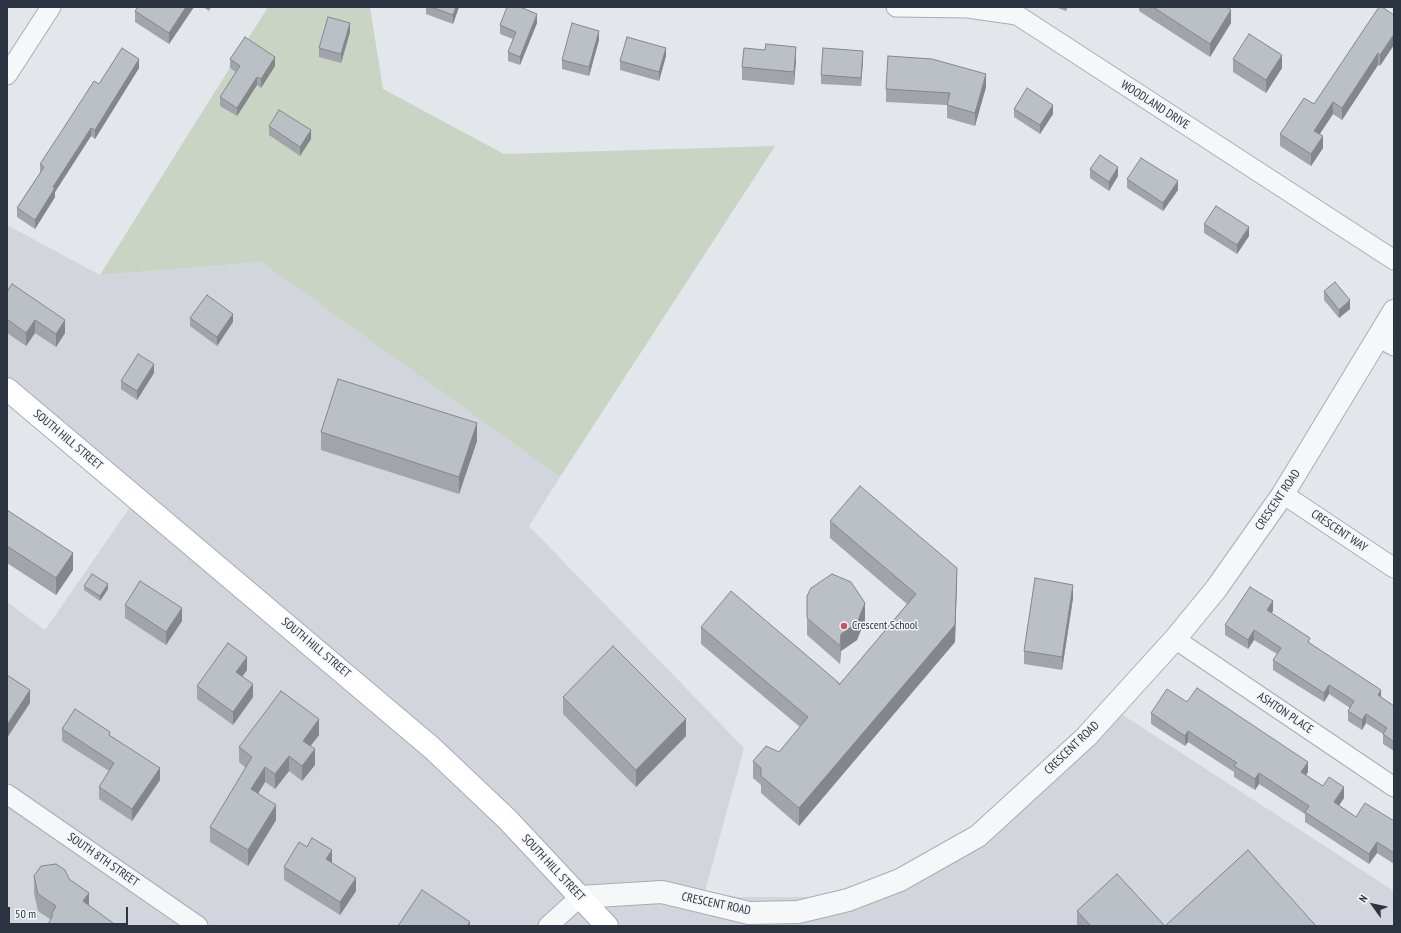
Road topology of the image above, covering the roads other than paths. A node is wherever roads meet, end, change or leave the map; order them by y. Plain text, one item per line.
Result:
1 (51, 7) edge
2 (896, 7) edge
3 (968, 8) edge
4 (7, 75) edge
5 (1394, 260) edge
6 (1390, 328) edge
7 (7, 389) edge
8 (1283, 494) junction
9 (1394, 568) edge
10 (1175, 639) junction
11 (1394, 787) edge
12 (7, 794) edge
13 (580, 897) junction
14 (198, 926) edge
15 (548, 926) edge
16 (607, 926) edge

1 - 4 street
2 - 3 street, WOODLAND DRIVE
3 - 5 street, WOODLAND DRIVE
6 - 8 street, CRESCENT ROAD
7 - 13 main road, SOUTH HILL STREET
8 - 9 street, CRESCENT WAY
8 - 10 street, CRESCENT ROAD
10 - 11 street, ASHTON PLACE
10 - 13 street, CRESCENT ROAD
12 - 14 street, SOUTH 8TH STREET
13 - 15 street
13 - 16 main road, SOUTH HILL STREET

